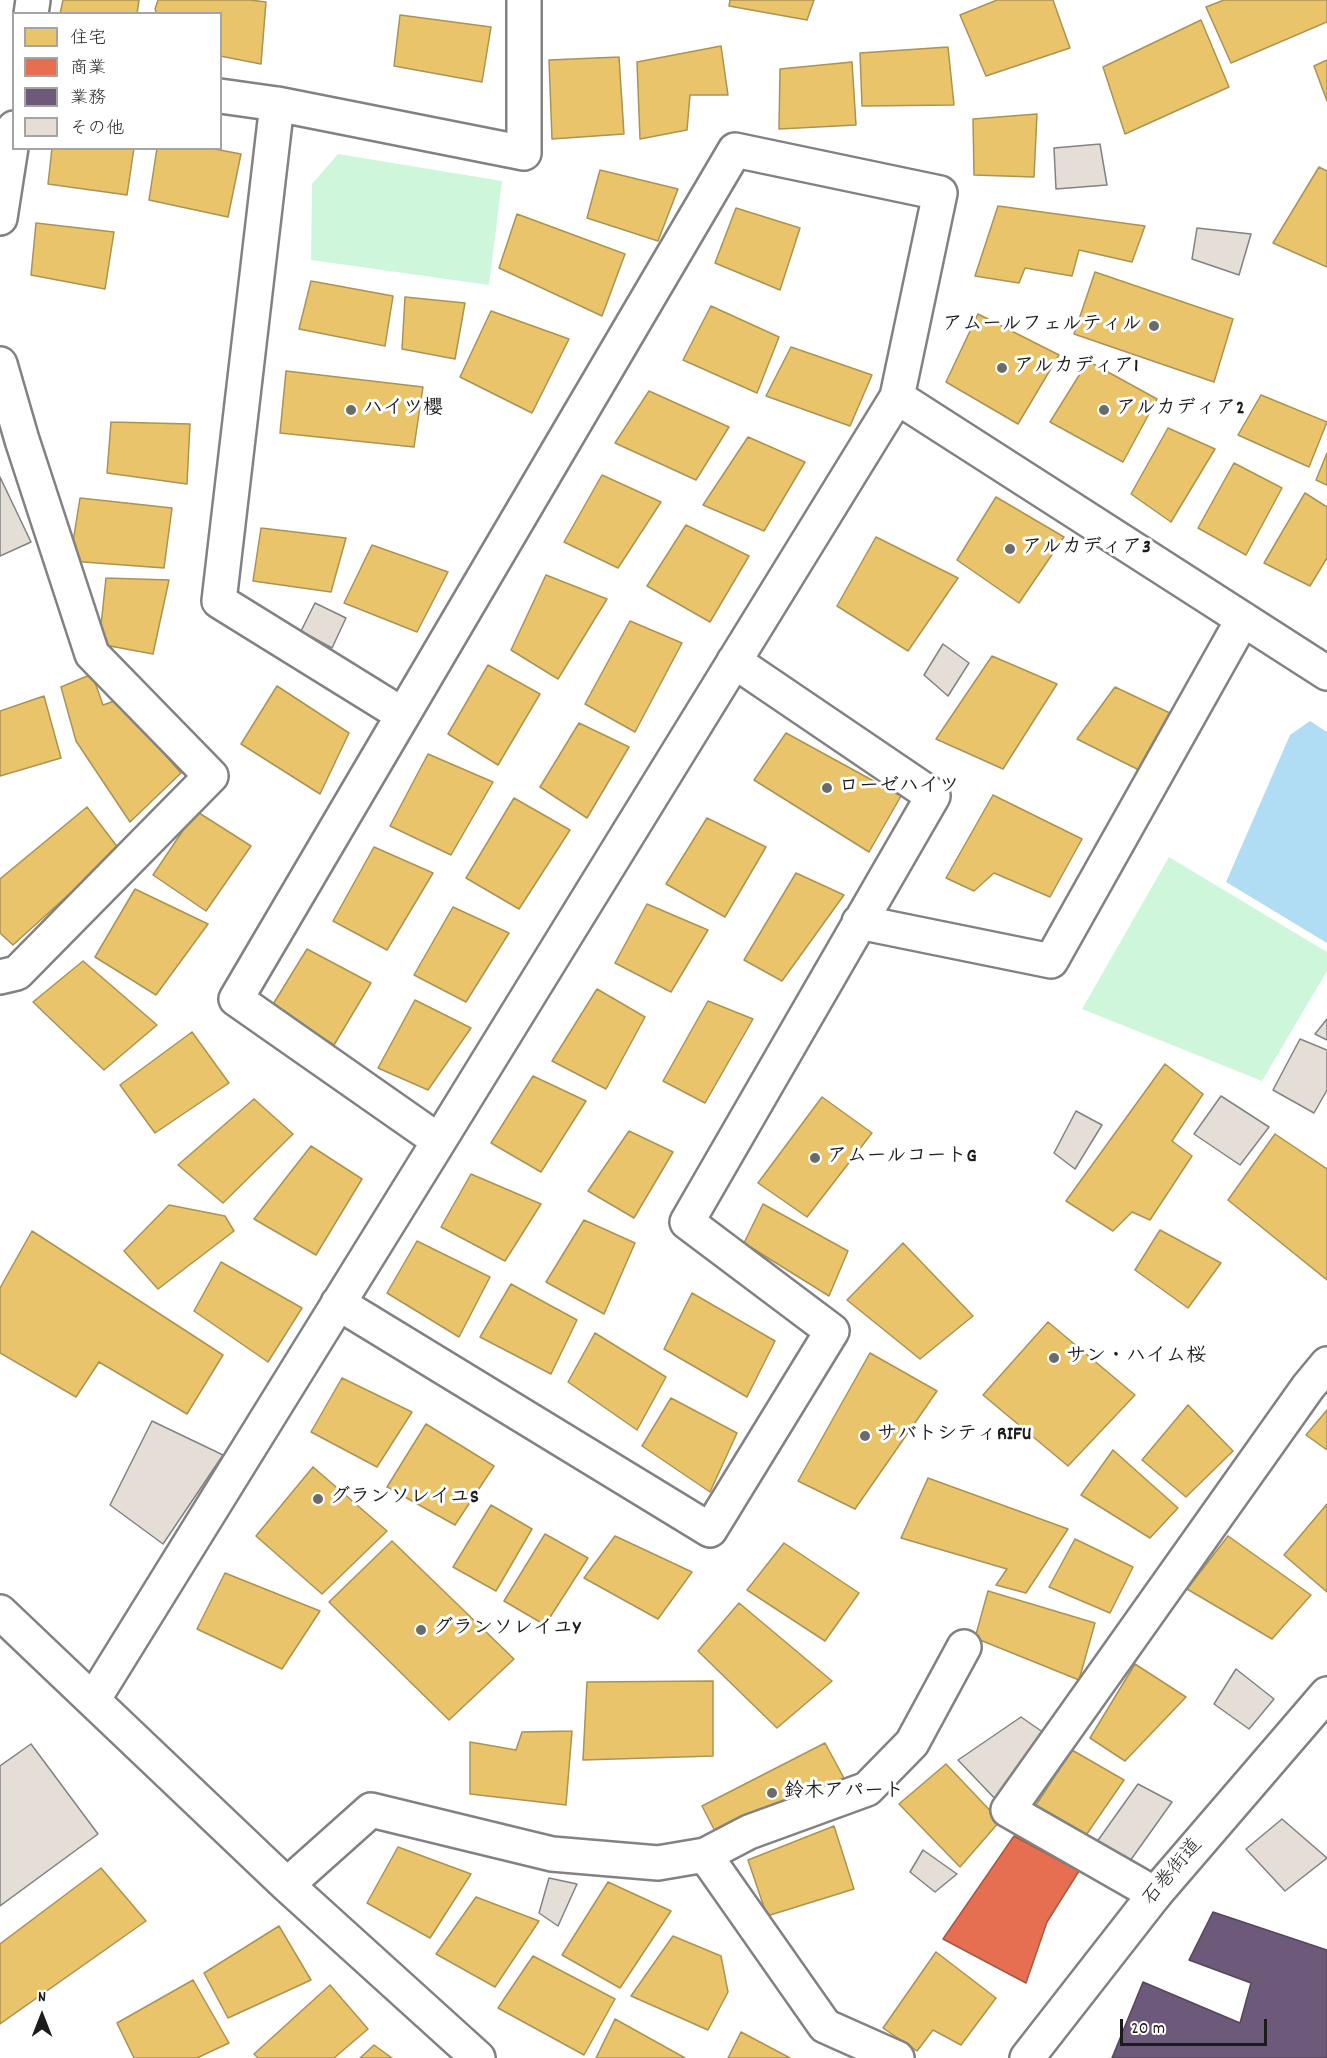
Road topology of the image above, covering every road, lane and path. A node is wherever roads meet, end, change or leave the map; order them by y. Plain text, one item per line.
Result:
1 (524, 0) edge
2 (222, 96) edge
3 (277, 104) junction
4 (12, 141) edge
5 (0, 218) edge
6 (0, 364) edge
7 (897, 397) junction
8 (1243, 619) junction
9 (734, 661) junction
10 (1327, 673) edge
11 (403, 715) junction
12 (860, 922) junction
13 (0, 977) edge
14 (439, 1141) junction
15 (338, 1303) junction
16 (1327, 1364) edge
17 (0, 1612) edge
18 (964, 1647) dead end
19 (1327, 1694) edge
20 (93, 1700) junction
21 (705, 1854) junction
22 (287, 1886) junction
23 (1155, 1894) junction
24 (478, 2058) edge
25 (897, 2058) edge
26 (1027, 2058) edge

1 - 3 street
2 - 3 street
3 - 11 street
4 - 5 street
6 - 13 street
7 - 8 street
7 - 9 street
7 - 11 street
8 - 10 street
8 - 12 street
9 - 12 street
9 - 14 street
11 - 14 street
12 - 15 street
14 - 15 street
15 - 20 street
16 - 23 street
17 - 20 street
18 - 21 street
19 - 23 street, 石巻街道
20 - 22 street
21 - 22 street
21 - 25 street
22 - 24 street
23 - 26 street, 石巻街道

